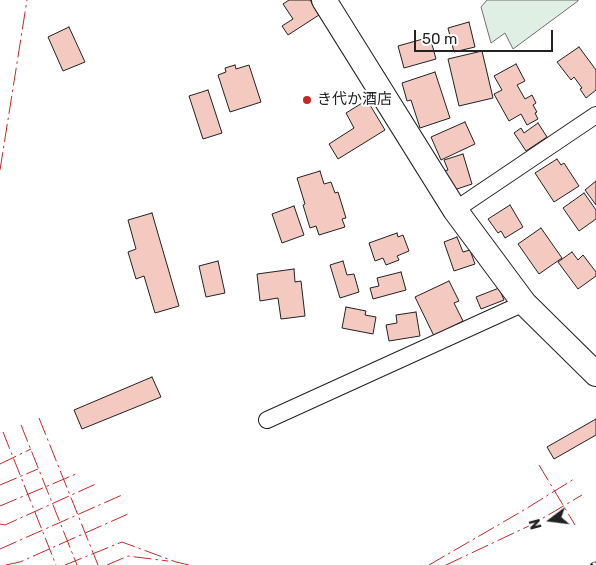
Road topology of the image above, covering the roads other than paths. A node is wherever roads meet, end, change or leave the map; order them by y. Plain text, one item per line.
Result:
1 (324, 0) edge
2 (596, 114) edge
3 (455, 210) junction
4 (524, 303) junction
5 (596, 374) edge
6 (267, 420) dead end

1 - 3 street
2 - 3 street
3 - 4 street
4 - 5 street
4 - 6 street

